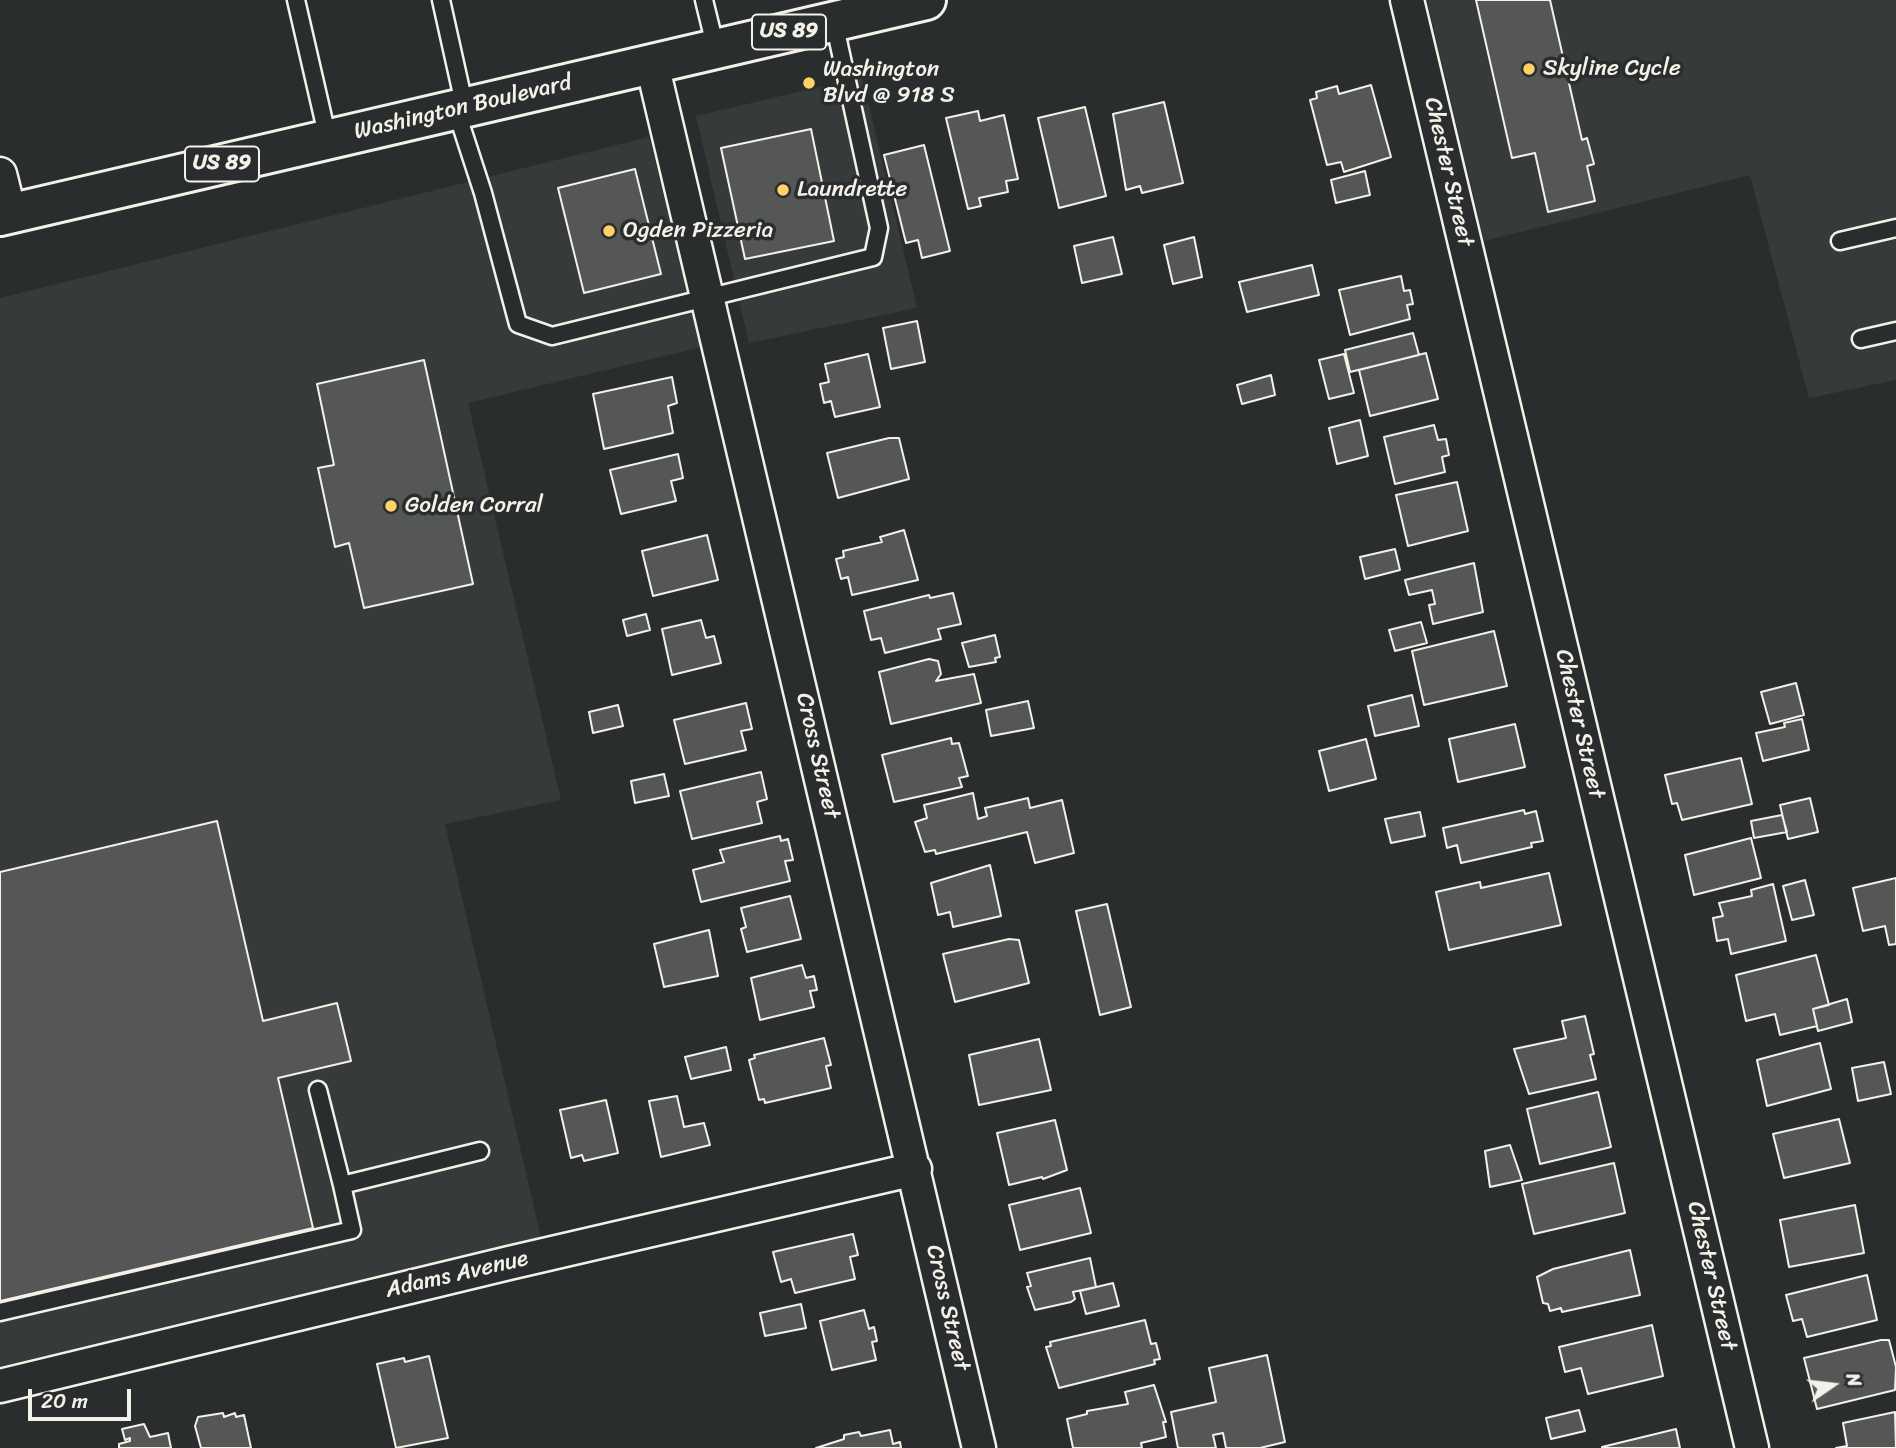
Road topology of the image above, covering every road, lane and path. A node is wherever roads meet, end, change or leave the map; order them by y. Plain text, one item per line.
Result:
1 (296, 0) edge
2 (441, 0) edge
3 (704, 0) edge
4 (926, 0) edge
5 (1407, 0) edge
6 (833, 22) junction
7 (716, 49) junction
8 (652, 64) junction
9 (460, 109) junction
10 (328, 139) junction
11 (0, 174) edge
12 (5, 215) edge
13 (1896, 228) edge
14 (1840, 241) dead end
15 (708, 296) junction
16 (1896, 331) edge
17 (1861, 339) dead end
18 (318, 1090) dead end
19 (480, 1151) dead end
20 (915, 1170) junction
21 (342, 1185) junction
22 (0, 1312) edge
23 (0, 1386) edge
24 (979, 1448) edge
25 (1752, 1448) edge

1 - 10 lane
2 - 9 lane
3 - 7 lane
4 - 6 main road, Washington Boulevard / US 89
5 - 25 street, Chester Street
6 - 7 main road, Washington Boulevard / US 89
6 - 15 lane
7 - 8 main road, Washington Boulevard / US 89
8 - 9 main road, Washington Boulevard / US 89
8 - 15 street, Cross Street
9 - 10 main road, Washington Boulevard / US 89
9 - 15 lane
10 - 12 main road, Washington Boulevard / US 89
11 - 12 street
13 - 14 lane
15 - 20 street, Cross Street
16 - 17 lane
18 - 21 lane
19 - 21 lane
20 - 23 street, Adams Avenue
20 - 24 street, Cross Street
21 - 22 lane

